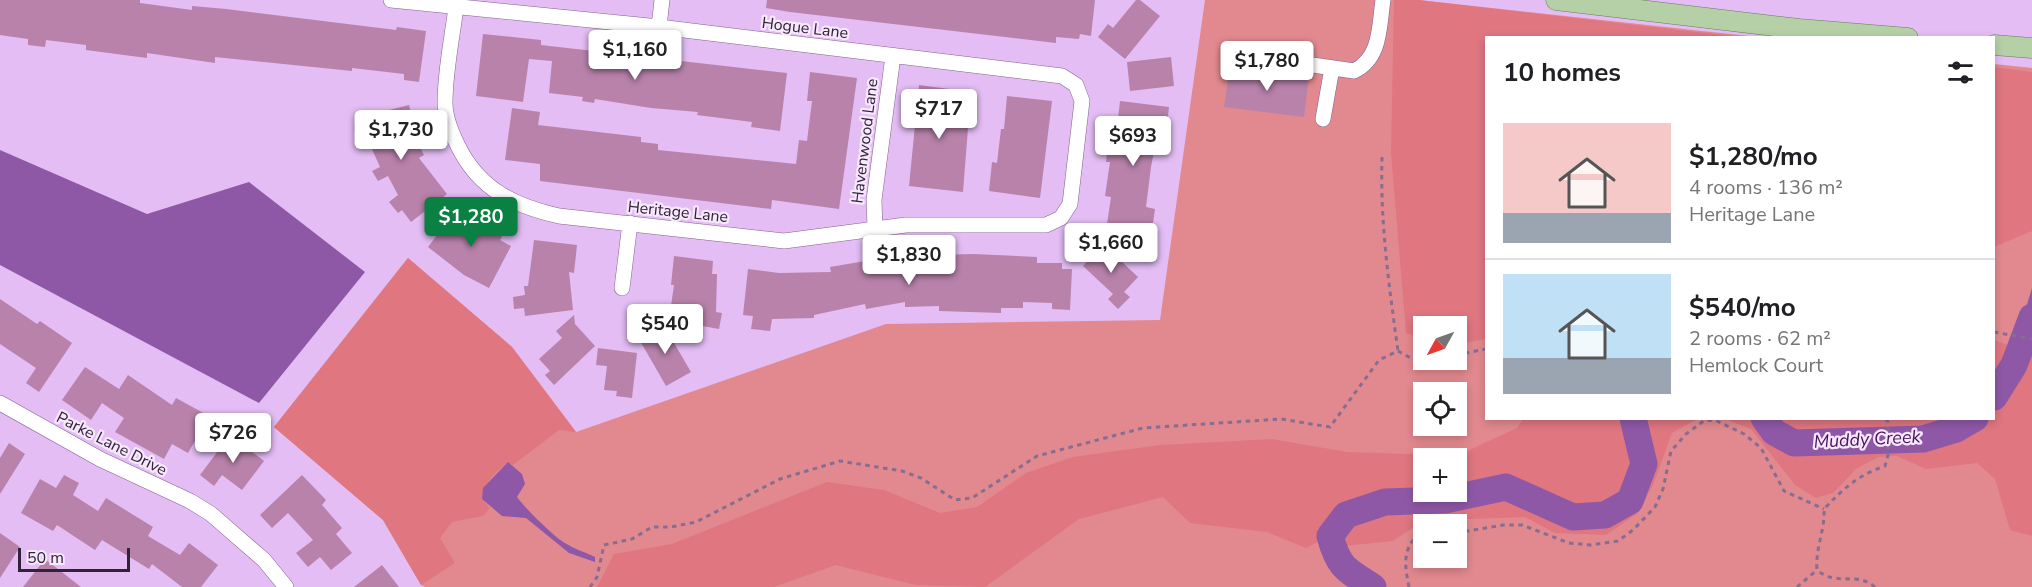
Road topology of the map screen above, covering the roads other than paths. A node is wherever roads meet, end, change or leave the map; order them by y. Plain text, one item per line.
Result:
1 (391, 0) edge
2 (662, 0) edge
3 (1383, 0) edge
4 (1556, 0) edge
5 (456, 7) junction
6 (659, 27) junction
7 (1887, 36) edge
8 (1995, 45) edge
9 (2032, 48) edge
10 (1244, 55) dead end
11 (893, 57) junction
12 (1332, 68) junction
13 (1323, 119) dead end
14 (1061, 218) joint
15 (630, 224) junction
16 (875, 229) junction
17 (622, 288) dead end
18 (0, 403) edge
19 (286, 587) edge

1 - 5 street, Hogue Lane
2 - 6 street
3 - 12 street
4 - 7 main road
5 - 6 street, Hogue Lane
5 - 15 street, Heritage Lane
6 - 11 street, Hogue Lane
8 - 9 main road
10 - 12 street
11 - 14 street, Hogue Lane
11 - 16 street, Havenwood Lane
12 - 13 street
14 - 16 street, Heritage Lane
15 - 16 street, Heritage Lane
15 - 17 street
18 - 19 street, Parke Lane Drive

